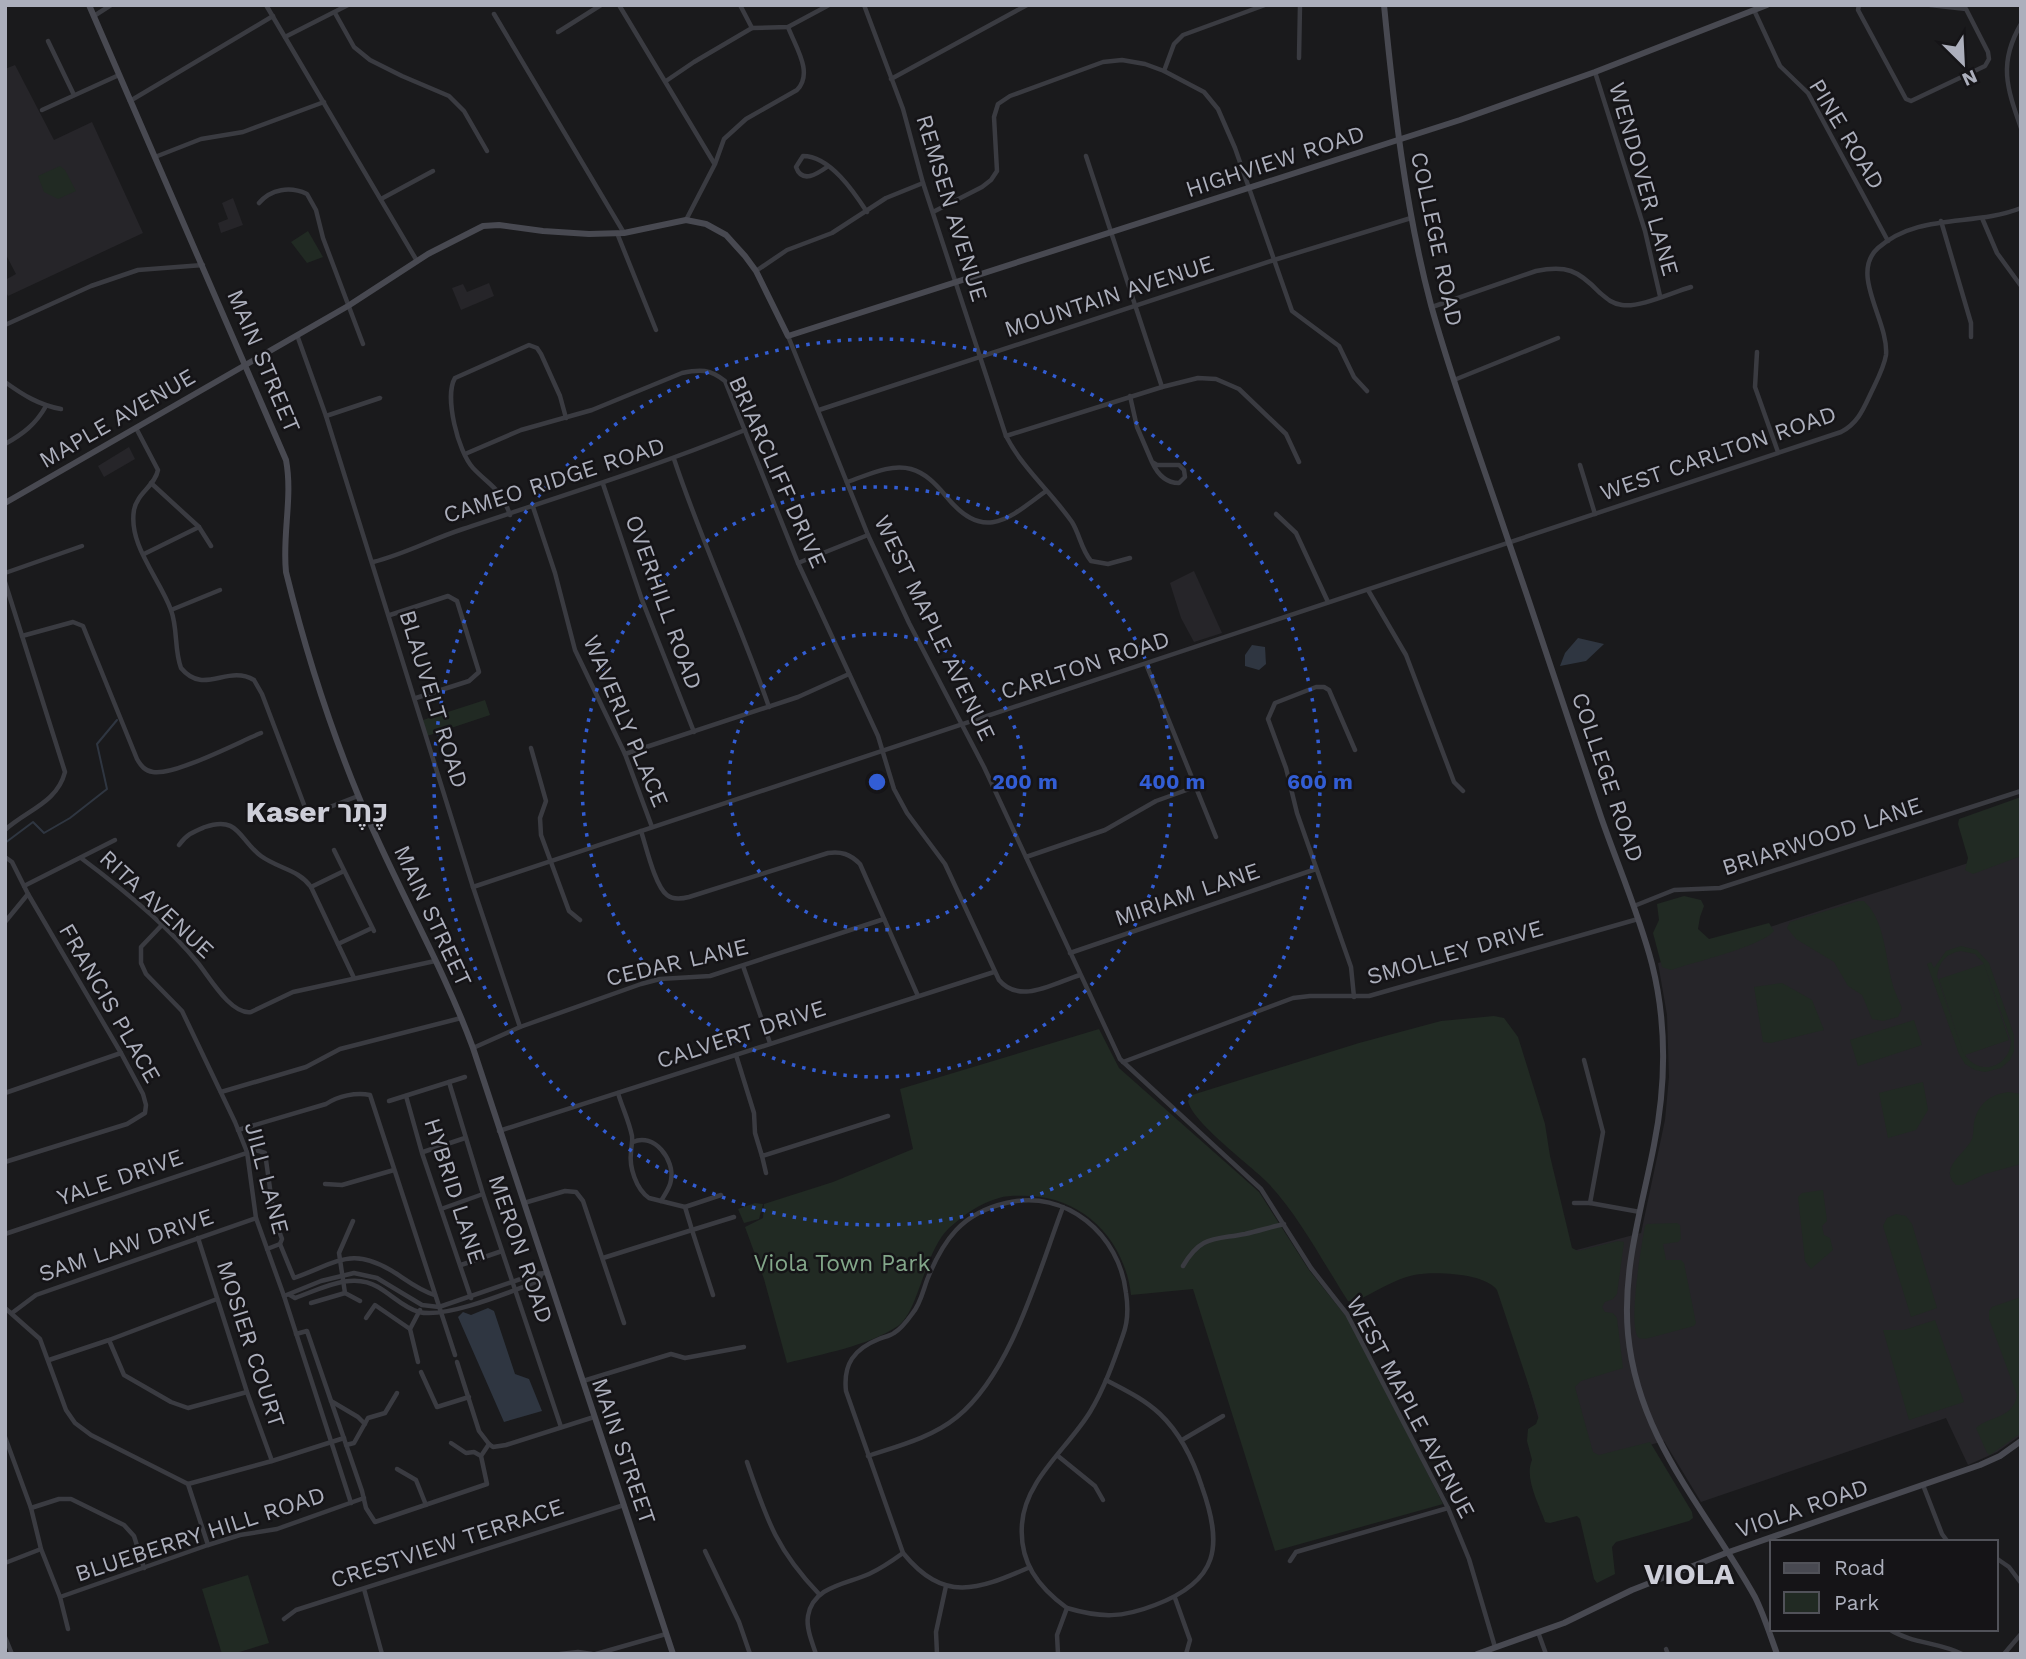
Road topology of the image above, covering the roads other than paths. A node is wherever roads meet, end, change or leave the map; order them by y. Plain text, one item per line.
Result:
1 (89, 5) edge
2 (111, 5) edge
3 (266, 5) edge
4 (348, 5) edge
5 (601, 5) edge
6 (619, 5) edge
7 (740, 5) edge
8 (829, 5) edge
9 (864, 5) edge
10 (1027, 5) edge
11 (1265, 5) edge
12 (1300, 5) edge
13 (1384, 5) edge
14 (1767, 5) edge
15 (1859, 5) edge
16 (1930, 5) edge
17 (1755, 10) junction
18 (335, 13) junction
19 (494, 14) dead end
20 (93, 16) junction
21 (273, 16) junction
22 (2021, 24) edge
23 (788, 27) junction
24 (752, 28) junction
25 (558, 32) dead end
26 (285, 37) junction
27 (48, 41) dead end
28 (1299, 58) dead end
29 (1164, 71) junction
30 (1595, 72) junction
31 (119, 75) junction
32 (891, 79) junction
33 (666, 81) junction
34 (74, 95) junction
35 (131, 102) junction
36 (324, 102) junction
37 (42, 110) dead end
38 (2021, 128) edge
39 (1398, 140) junction
40 (487, 151) dead end
41 (1086, 156) dead end
42 (155, 158) junction
43 (715, 164) junction
44 (827, 167) junction
45 (433, 171) dead end
46 (923, 184) junction
47 (1248, 187) junction
48 (381, 199) junction
49 (259, 203) dead end
50 (2021, 208) edge
51 (867, 212) junction
52 (933, 212) junction
53 (1411, 218) junction
54 (1982, 218) junction
55 (686, 220) junction
56 (1941, 221) junction
57 (621, 233) junction
58 (1111, 233) junction
59 (1888, 241) junction
60 (1274, 260) junction
61 (416, 261) junction
62 (203, 265) junction
63 (756, 271) junction
64 (956, 282) junction
65 (2021, 286) edge
66 (1691, 287) dead end
67 (1660, 296) junction
68 (348, 306) junction
69 (1135, 307) junction
70 (1432, 307) junction
71 (5, 325) edge
72 (656, 330) dead end
73 (296, 334) junction
74 (788, 337) junction
75 (1971, 337) dead end
76 (1558, 338) dead end
77 (363, 344) dead end
78 (1757, 352) dead end
79 (980, 355) junction
80 (246, 363) junction
81 (1454, 380) junction
82 (5, 382) edge
83 (1163, 387) junction
84 (1367, 391) dead end
85 (1130, 396) junction
86 (380, 398) dead end
87 (46, 406) junction
88 (61, 409) dead end
89 (819, 410) junction
90 (326, 416) junction
91 (566, 418) junction
92 (136, 427) junction
93 (745, 430) junction
94 (1006, 436) junction
95 (5, 444) edge
96 (1778, 452) junction
97 (465, 454) junction
98 (674, 460) junction
99 (1152, 462) junction
100 (1299, 462) dead end
101 (1580, 466) dead end
102 (847, 482) junction
103 (151, 483) junction
104 (603, 484) junction
105 (1046, 491) junction
106 (5, 503) edge
107 (533, 507) junction
108 (1276, 514) dead end
109 (1595, 514) junction
110 (510, 515) junction
111 (199, 527) junction
112 (868, 535) junction
113 (1510, 544) junction
114 (82, 546) dead end
115 (211, 546) dead end
116 (144, 554) junction
117 (1130, 558) dead end
118 (373, 562) junction
119 (798, 564) junction
120 (5, 573) edge
121 (5, 582) edge
122 (220, 590) dead end
123 (1368, 590) junction
124 (1328, 602) junction
125 (171, 610) junction
126 (390, 615) junction
127 (22, 636) junction
128 (1146, 664) junction
129 (849, 674) junction
130 (416, 698) junction
131 (769, 707) junction
132 (962, 725) junction
133 (694, 732) junction
134 (261, 733) dead end
135 (531, 748) dead end
136 (1355, 750) dead end
137 (883, 751) junction
138 (625, 754) junction
139 (1195, 788) junction
140 (1463, 791) dead end
141 (2021, 791) edge
142 (358, 796) junction
143 (652, 827) junction
144 (5, 830) edge
145 (641, 831) junction
146 (1216, 837) dead end
147 (115, 840) dead end
148 (179, 845) dead end
149 (334, 850) dead end
150 (5, 857) edge
151 (1026, 857) junction
152 (82, 858) junction
153 (550, 860) junction
154 (1315, 869) junction
155 (344, 871) junction
156 (24, 886) junction
157 (311, 887) junction
158 (473, 887) junction
159 (28, 894) junction
160 (1634, 906) junction
161 (884, 919) junction
162 (1638, 919) junction
163 (580, 920) dead end
164 (5, 922) edge
165 (161, 926) junction
166 (338, 944) junction
167 (1070, 953) junction
168 (435, 961) junction
169 (743, 966) junction
170 (994, 972) junction
171 (1080, 975) junction
172 (354, 978) junction
173 (918, 996) junction
174 (1354, 997) junction
175 (461, 1018) junction
176 (520, 1027) junction
177 (770, 1043) junction
178 (472, 1048) junction
179 (121, 1053) junction
180 (736, 1055) junction
181 (1584, 1060) dead end
182 (1123, 1062) junction
183 (465, 1077) dead end
184 (449, 1082) junction
185 (221, 1092) junction
186 (5, 1093) edge
187 (618, 1093) junction
188 (406, 1096) junction
189 (388, 1101) dead end
190 (888, 1116) dead end
191 (238, 1130) junction
192 (499, 1131) junction
193 (465, 1138) junction
194 (633, 1142) junction
195 (247, 1152) junction
196 (422, 1153) junction
197 (762, 1156) junction
198 (5, 1162) edge
199 (394, 1170) junction
200 (766, 1173) dead end
201 (325, 1184) dead end
202 (483, 1194) junction
203 (722, 1195) dead end
204 (661, 1201) junction
205 (524, 1203) junction
206 (1574, 1203) dead end
207 (1590, 1203) junction
208 (685, 1207) junction
209 (1063, 1208) junction
210 (441, 1209) junction
211 (1640, 1212) junction
212 (734, 1217) dead end
213 (256, 1218) junction
214 (353, 1221) dead end
215 (1284, 1224) junction
216 (692, 1230) junction
217 (5, 1234) edge
218 (198, 1238) junction
219 (280, 1244) junction
220 (267, 1249) junction
221 (502, 1251) junction
222 (603, 1258) junction
223 (340, 1260) junction
224 (461, 1265) junction
225 (1183, 1266) dead end
226 (543, 1274) junction
227 (343, 1279) junction
228 (513, 1282) junction
229 (516, 1289) junction
230 (345, 1293) junction
231 (287, 1295) junction
232 (435, 1295) junction
233 (713, 1295) dead end
234 (471, 1296) junction
235 (217, 1299) junction
236 (360, 1301) dead end
237 (311, 1303) dead end
238 (473, 1303) junction
239 (422, 1306) junction
240 (439, 1307) junction
241 (5, 1308) edge
242 (419, 1312) junction
243 (12, 1313) junction
244 (442, 1314) junction
245 (366, 1318) dead end
246 (624, 1322) dead end
247 (410, 1329) junction
248 (296, 1334) junction
249 (109, 1340) junction
250 (744, 1347) dead end
251 (455, 1355) dead end
252 (49, 1360) junction
253 (418, 1362) dead end
254 (457, 1362) dead end
255 (421, 1372) dead end
256 (1106, 1380) junction
257 (582, 1381) junction
258 (247, 1392) junction
259 (397, 1393) dead end
260 (469, 1397) junction
261 (331, 1401) junction
262 (1223, 1416) dead end
263 (594, 1417) junction
264 (365, 1424) junction
265 (561, 1427) junction
266 (5, 1437) edge
267 (344, 1438) junction
268 (1182, 1440) junction
269 (2021, 1441) edge
270 (331, 1443) junction
271 (451, 1443) dead end
272 (346, 1445) junction
273 (491, 1446) junction
274 (481, 1456) junction
275 (868, 1456) junction
276 (1058, 1456) junction
277 (272, 1461) junction
278 (747, 1462) dead end
279 (397, 1469) dead end
280 (188, 1484) junction
281 (1923, 1485) junction
282 (364, 1499) junction
283 (1102, 1500) dead end
284 (351, 1503) junction
285 (624, 1505) junction
286 (426, 1506) junction
287 (31, 1508) junction
288 (1448, 1508) junction
289 (1946, 1540) edge
290 (208, 1545) junction
291 (41, 1549) junction
292 (705, 1551) dead end
293 (903, 1553) junction
294 (1726, 1553) junction
295 (1998, 1559) edge
296 (1290, 1561) dead end
297 (5, 1563) edge
298 (145, 1568) junction
299 (1028, 1568) junction
300 (2021, 1583) edge
301 (946, 1586) junction
302 (364, 1589) junction
303 (820, 1594) junction
304 (60, 1597) junction
305 (1175, 1598) junction
306 (1067, 1608) junction
307 (284, 1619) dead end
308 (68, 1629) dead end
309 (1893, 1631) edge
310 (1538, 1633) junction
311 (666, 1634) junction
312 (2021, 1634) edge
313 (5, 1637) edge
314 (1495, 1647) junction
315 (12, 1654) edge
316 (382, 1654) edge
317 (560, 1654) edge
318 (594, 1654) edge
319 (673, 1654) edge
320 (750, 1654) edge
321 (816, 1654) edge
322 (937, 1654) edge
323 (1058, 1654) edge
324 (1186, 1654) edge
325 (1477, 1654) edge
326 (1546, 1654) edge
327 (1777, 1654) edge
328 (1962, 1654) edge
329 (2004, 1654) edge

1 - 20 street, MAIN STREET
2 - 20 street
3 - 21 street
4 - 18 street
5 - 25 street
6 - 33 street
7 - 24 street
8 - 23 street
9 - 32 street, REMSEN AVENUE
10 - 32 street
11 - 29 street
12 - 28 street
13 - 39 street, COLLEGE ROAD
14 - 17 street, HIGHVIEW ROAD
15 - 16 street
17 - 30 street, HIGHVIEW ROAD
17 - 59 street, PINE ROAD
18 - 26 street
18 - 40 street
19 - 57 street
20 - 31 street, MAIN STREET
21 - 26 street
21 - 35 street
22 - 38 street
23 - 24 street
23 - 43 street
24 - 33 street
26 - 36 street
27 - 34 street
29 - 47 street
29 - 52 street
30 - 39 street, HIGHVIEW ROAD
30 - 67 street, WENDOVER LANE
31 - 34 street
31 - 35 street, MAIN STREET
32 - 46 street, REMSEN AVENUE
33 - 43 street
34 - 37 street
35 - 42 street, MAIN STREET
36 - 42 street
36 - 48 street
39 - 47 street, HIGHVIEW ROAD
39 - 53 street, COLLEGE ROAD
41 - 58 street
42 - 62 street, MAIN STREET
43 - 55 street
44 - 44 street
44 - 51 street
45 - 48 street
46 - 51 street
46 - 52 street, REMSEN AVENUE
47 - 58 street, HIGHVIEW ROAD
47 - 60 street
48 - 61 street
49 - 68 street
50 - 54 street, WEST CARLTON ROAD
51 - 63 street
52 - 64 street, REMSEN AVENUE
53 - 60 street, MOUNTAIN AVENUE
53 - 70 street, COLLEGE ROAD
54 - 56 street, WEST CARLTON ROAD
54 - 65 street
55 - 57 street
55 - 63 street, WEST MAPLE AVENUE
56 - 59 street, WEST CARLTON ROAD
56 - 75 street
57 - 61 street
57 - 72 street
58 - 64 street, HIGHVIEW ROAD
58 - 69 street
59 - 96 street, WEST CARLTON ROAD
60 - 69 street, MOUNTAIN AVENUE
60 - 84 street
61 - 68 street
62 - 71 street
62 - 80 street, MAIN STREET
63 - 74 street, WEST MAPLE AVENUE
64 - 74 street, HIGHVIEW ROAD
64 - 79 street, REMSEN AVENUE
66 - 67 street
67 - 70 street
68 - 73 street
68 - 77 street
69 - 79 street, MOUNTAIN AVENUE
69 - 83 street
70 - 81 street, COLLEGE ROAD
73 - 80 street
73 - 90 street, BLAUVELT ROAD
74 - 89 street, WEST MAPLE AVENUE
76 - 81 street
78 - 96 street
79 - 89 street, MOUNTAIN AVENUE
79 - 94 street, REMSEN AVENUE
80 - 92 street, MAPLE AVENUE
80 - 142 street, MAIN STREET
81 - 113 street, COLLEGE ROAD
82 - 87 street
83 - 85 street
83 - 100 street
85 - 94 street
85 - 99 street
86 - 90 street
87 - 88 street
87 - 95 street
89 - 102 street, WEST MAPLE AVENUE
90 - 118 street, BLAUVELT ROAD
91 - 93 street, BRIARCLIFF DRIVE
91 - 97 street, BRIARCLIFF DRIVE
91 - 97 street
92 - 103 street
92 - 106 street, MAPLE AVENUE
93 - 98 street, CAMEO RIDGE ROAD
93 - 119 street, BRIARCLIFF DRIVE
94 - 105 street, REMSEN AVENUE
96 - 109 street, WEST CARLTON ROAD
97 - 110 street
98 - 104 street, CAMEO RIDGE ROAD
98 - 131 street
99 - 99 street
101 - 109 street
102 - 105 street
102 - 112 street, WEST MAPLE AVENUE
103 - 111 street
103 - 116 street
104 - 107 street, CAMEO RIDGE ROAD
104 - 133 street, OVERHILL ROAD
105 - 117 street, REMSEN AVENUE
107 - 110 street, CAMEO RIDGE ROAD
107 - 138 street, WAVERLY PLACE
108 - 124 street
109 - 113 street, WEST CARLTON ROAD
110 - 118 street, CAMEO RIDGE ROAD
111 - 115 street
111 - 116 street
112 - 119 street
112 - 132 street, WEST MAPLE AVENUE
113 - 123 street, CARLTON ROAD
113 - 160 street, COLLEGE ROAD
114 - 120 street
116 - 125 street
118 - 126 street, BLAUVELT ROAD
119 - 129 street, BRIARCLIFF DRIVE
121 - 127 street
122 - 125 street
123 - 124 street, CARLTON ROAD
123 - 140 street
124 - 128 street, CARLTON ROAD
125 - 142 street
126 - 130 street, BLAUVELT ROAD
126 - 130 street
127 - 134 street
127 - 144 street
128 - 132 street, CARLTON ROAD
128 - 139 street
129 - 131 street
129 - 137 street, BRIARCLIFF DRIVE
130 - 158 street, BLAUVELT ROAD
131 - 133 street
132 - 137 street, CARLTON ROAD
132 - 151 street, WEST MAPLE AVENUE
133 - 138 street
135 - 153 street
136 - 154 street
137 - 143 street, CARLTON ROAD
137 - 170 street, BRIARCLIFF DRIVE
138 - 143 street, WAVERLY PLACE
139 - 146 street
139 - 151 street
141 - 160 street, BRIARWOOD LANE
142 - 168 street, MAIN STREET
143 - 145 street, CARLTON ROAD
145 - 153 street, CARLTON ROAD
145 - 161 street
147 - 152 street
148 - 157 street
149 - 155 street
150 - 156 street, FRANCIS PLACE
151 - 167 street, WEST MAPLE AVENUE
152 - 156 street
152 - 165 street, RITA AVENUE
153 - 158 street, CARLTON ROAD
153 - 163 street
154 - 167 street, MIRIAM LANE
154 - 174 street
155 - 157 street
155 - 166 street
156 - 159 street, FRANCIS PLACE
157 - 166 street
158 - 176 street, BLAUVELT ROAD
159 - 164 street
159 - 179 street, FRANCIS PLACE
160 - 162 street, COLLEGE ROAD
161 - 169 street, CEDAR LANE
161 - 173 street
162 - 174 street, SMOLLEY DRIVE
162 - 211 street, COLLEGE ROAD
165 - 172 street, RITA AVENUE
165 - 185 street, JILL LANE
166 - 172 street
167 - 171 street, WEST MAPLE AVENUE
168 - 172 street, RITA AVENUE
168 - 175 street, MAIN STREET
169 - 176 street, CEDAR LANE
169 - 177 street
170 - 171 street
170 - 173 street, CALVERT DRIVE
171 - 182 street, WEST MAPLE AVENUE
173 - 177 street, CALVERT DRIVE
174 - 182 street, SMOLLEY DRIVE
175 - 178 street, MAIN STREET
175 - 185 street
176 - 178 street
177 - 180 street, CALVERT DRIVE
178 - 192 street, MAIN STREET
179 - 186 street
179 - 198 street, FRANCIS PLACE
180 - 187 street, CALVERT DRIVE
180 - 197 street
181 - 207 street
182 - 215 street, WEST MAPLE AVENUE
183 - 184 street
184 - 188 street
184 - 193 street, MERON ROAD
185 - 191 street, JILL LANE
187 - 192 street, CALVERT DRIVE
187 - 194 street
188 - 189 street
188 - 196 street, HYBRID LANE
190 - 197 street
191 - 195 street, JILL LANE
191 - 199 street
192 - 205 street, MAIN STREET
193 - 196 street
193 - 202 street, MERON ROAD
194 - 204 street
194 - 204 street
195 - 213 street, JILL LANE
195 - 217 street, YALE DRIVE
195 - 219 street
196 - 210 street, HYBRID LANE
197 - 200 street
199 - 201 street
199 - 232 street
202 - 210 street
202 - 221 street, MERON ROAD
203 - 208 street
204 - 208 street
205 - 222 street
205 - 226 street, MAIN STREET
206 - 207 street
207 - 211 street
208 - 216 street
209 - 256 street
209 - 275 street
209 - 275 street
210 - 224 street, HYBRID LANE
211 - 294 street, COLLEGE ROAD
212 - 216 street
213 - 218 street, SAM LAW DRIVE
213 - 220 street, JILL LANE
214 - 223 street
215 - 225 street
215 - 288 street, WEST MAPLE AVENUE
216 - 222 street
216 - 233 street
218 - 235 street, MOSIER COURT
218 - 243 street, SAM LAW DRIVE
219 - 220 street
219 - 223 street
220 - 231 street, JILL LANE
221 - 224 street
221 - 228 street, MERON ROAD
222 - 246 street
223 - 227 street
223 - 232 street
224 - 234 street, HYBRID LANE
226 - 228 street
226 - 229 street
226 - 257 street, MAIN STREET
227 - 230 street
227 - 231 street
227 - 239 street
227 - 242 street
228 - 229 street, MERON ROAD
228 - 234 street
229 - 238 street
229 - 265 street, MERON ROAD
230 - 236 street
230 - 237 street
231 - 248 street, JILL LANE
232 - 240 street
234 - 238 street, HYBRID LANE
234 - 240 street
235 - 249 street
235 - 258 street, MOSIER COURT
238 - 244 street
239 - 240 street
239 - 242 street
240 - 244 street
241 - 243 street
242 - 244 street
242 - 247 street
243 - 252 street
244 - 251 street
245 - 247 street
247 - 253 street
248 - 261 street
248 - 270 street, JILL LANE
249 - 252 street
249 - 258 street
250 - 257 street
252 - 280 street
254 - 260 street
255 - 260 street
256 - 268 street
256 - 276 street
257 - 263 street, MAIN STREET
258 - 277 street, MOSIER COURT
259 - 264 street
260 - 273 street
261 - 264 street
261 - 267 street
262 - 268 street
263 - 265 street
263 - 285 street, MAIN STREET
264 - 272 street
265 - 273 street
266 - 287 street
267 - 270 street
267 - 272 street
268 - 305 street
269 - 281 street, VIOLA ROAD
270 - 277 street
270 - 284 street, JILL LANE
271 - 274 street
272 - 282 street
273 - 274 street
274 - 286 street
275 - 293 street
276 - 283 street
276 - 299 street
277 - 280 street
278 - 303 street
279 - 286 street
280 - 290 street
281 - 289 street
281 - 294 street, VIOLA ROAD
282 - 284 street, BLUEBERRY HILL ROAD
282 - 286 street
284 - 290 street, BLUEBERRY HILL ROAD
285 - 302 street, CRESTVIEW TERRACE
285 - 311 street, MAIN STREET
287 - 291 street
287 - 298 street
288 - 296 street
288 - 314 street, WEST MAPLE AVENUE
290 - 298 street, BLUEBERRY HILL ROAD
291 - 297 street
291 - 304 street
292 - 320 street
293 - 301 street
293 - 303 street
294 - 310 street, VIOLA ROAD
294 - 327 street, COLLEGE ROAD
295 - 300 street
298 - 304 street, BLUEBERRY HILL ROAD
299 - 301 street
299 - 306 street
301 - 322 street
302 - 307 street, CRESTVIEW TERRACE
302 - 316 street
303 - 321 street
304 - 308 street
305 - 306 street
305 - 324 street
306 - 323 street
309 - 328 street
310 - 314 street, VIOLA ROAD
310 - 326 street
311 - 318 street
311 - 319 street, MAIN STREET
312 - 329 street
313 - 315 street
314 - 325 street, VIOLA ROAD
317 - 318 street

